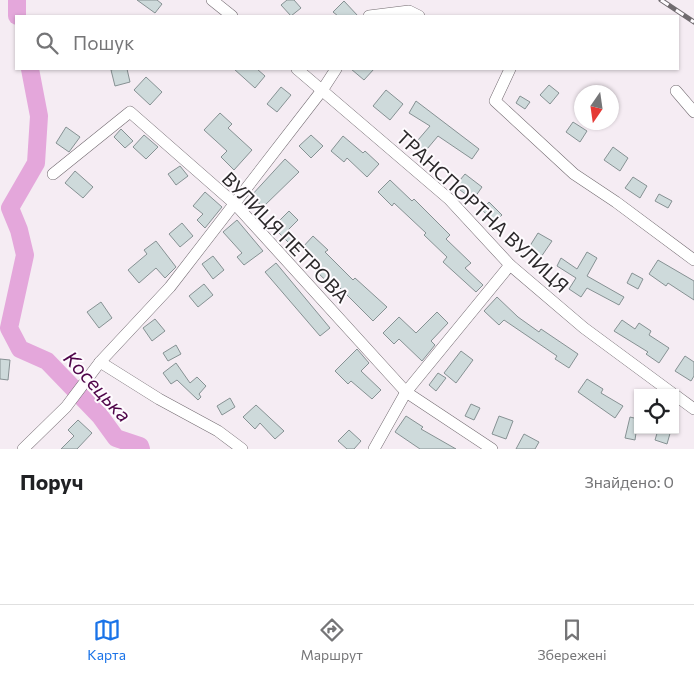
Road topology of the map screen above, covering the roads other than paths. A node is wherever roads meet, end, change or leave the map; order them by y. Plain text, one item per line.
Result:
1 (212, 0) edge
2 (231, 15) edge
3 (378, 15) edge
4 (417, 15) edge
5 (299, 70) edge
6 (335, 70) edge
7 (510, 70) edge
8 (323, 89) junction
9 (676, 90) dead end
10 (694, 112) edge
11 (52, 174) dead end
12 (235, 204) junction
13 (694, 260) edge
14 (510, 265) junction
15 (100, 362) junction
16 (667, 389) edge
17 (406, 392) junction
18 (679, 398) edge
19 (694, 409) edge
20 (23, 449) edge
21 (242, 449) edge
22 (374, 449) edge
23 (492, 449) edge

1 - 2 street
3 - 4 street
5 - 8 street, ТРАНСПОРТНА ВУЛИЦЯ
6 - 8 street
7 - 13 street
8 - 12 street
8 - 14 street, ТРАНСПОРТНА ВУЛИЦЯ
9 - 10 street
11 - 12 street, ВУЛИЦЯ ПЕТРОВА
12 - 15 street
12 - 17 street, ВУЛИЦЯ ПЕТРОВА
14 - 16 street, ТРАНСПОРТНА ВУЛИЦЯ
14 - 17 street
15 - 20 street
15 - 21 street
17 - 22 street
17 - 23 street, ВУЛИЦЯ ПЕТРОВА
18 - 19 street, ТРАНСПОРТНА ВУЛИЦЯ

